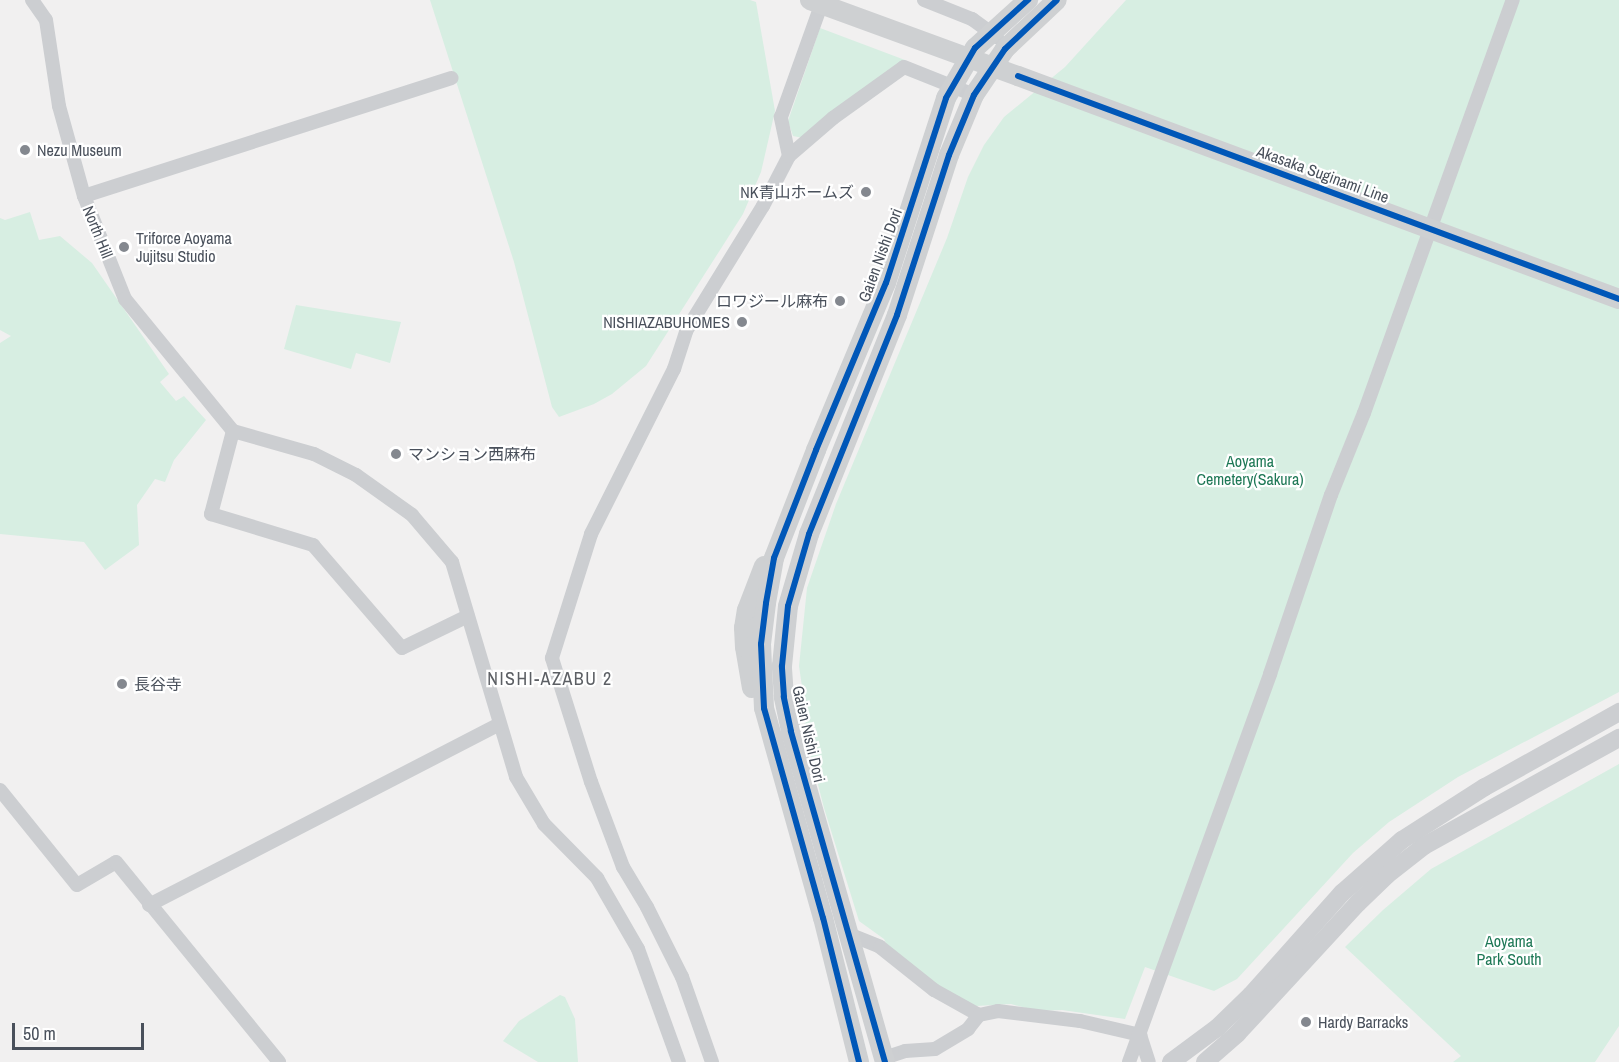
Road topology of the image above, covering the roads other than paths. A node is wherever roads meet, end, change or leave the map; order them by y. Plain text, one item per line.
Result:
1 (32, 0) edge
2 (810, 0) edge
3 (823, 0) edge
4 (924, 0) edge
5 (1028, 0) edge
6 (1057, 0) edge
7 (1513, 0) edge
8 (991, 32) junction
9 (1008, 46) junction
10 (451, 78) dead end
11 (952, 86) junction
12 (974, 95) junction
13 (789, 156) junction
14 (84, 196) junction
15 (1431, 228) junction
16 (1619, 299) edge
17 (233, 431) junction
18 (468, 616) junction
19 (1619, 712) edge
20 (499, 724) junction
21 (1619, 738) edge
22 (0, 789) edge
23 (150, 905) junction
24 (851, 935) junction
25 (979, 1015) junction
26 (1140, 1035) junction
27 (885, 1060) edge
28 (856, 1061) edge
29 (279, 1062) edge
30 (680, 1062) edge
31 (712, 1062) edge
32 (1129, 1062) edge
33 (1149, 1062) edge
34 (1171, 1062) edge
35 (1204, 1062) edge

1 - 14 street, North Hill
2 - 15 main road, Akasaka Suginami Line, bridge
3 - 13 street
4 - 8 street
5 - 8 main road, Gaien Nishi Dori
6 - 9 main road, Gaien Nishi Dori
7 - 15 street
8 - 9 street
8 - 11 main road, Gaien Nishi Dori
9 - 12 main road, Gaien Nishi Dori
10 - 14 street
11 - 12 street
11 - 13 street
11 - 28 main road, Gaien Nishi Dori
12 - 24 main road, Gaien Nishi Dori
13 - 31 street
14 - 17 street, North Hill
15 - 16 main road, Akasaka Suginami Line
15 - 26 street
17 - 18 street
17 - 18 street
18 - 20 street
19 - 34 street
20 - 23 street
20 - 30 street
21 - 35 street
22 - 23 street
23 - 29 street
24 - 25 street
24 - 27 main road, Gaien Nishi Dori
25 - 26 street
25 - 27 street
26 - 32 street
26 - 33 street

